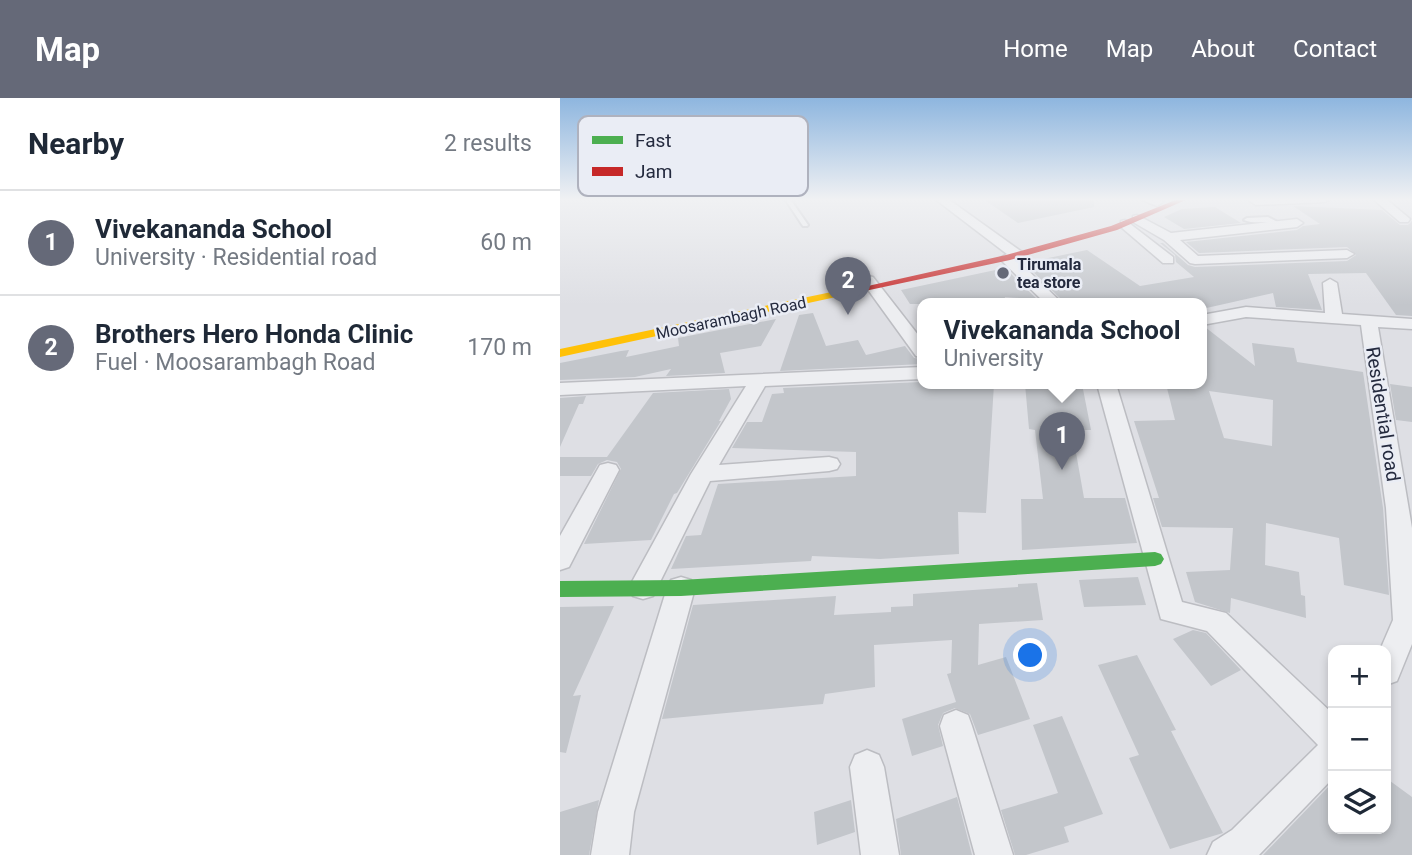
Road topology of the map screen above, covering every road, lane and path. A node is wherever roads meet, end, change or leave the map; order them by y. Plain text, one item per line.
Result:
1 (986, 234) edge
2 (1069, 234) edge
3 (1083, 234) edge
4 (1144, 234) edge
5 (1163, 234) edge
6 (1194, 234) edge
7 (1169, 237) junction
8 (1011, 254) junction
9 (1347, 254) dead end
10 (1168, 260) dead end
11 (1330, 283) dead end
12 (871, 284) junction
13 (1050, 298) edge
14 (1334, 318) junction
15 (1207, 319) edge
16 (1369, 321) junction
17 (1412, 324) edge
18 (560, 342) edge
19 (917, 345) edge
20 (560, 353) edge
21 (917, 373) edge
22 (758, 382) junction
23 (560, 389) edge
24 (1107, 389) edge
25 (830, 464) dead end
26 (608, 470) dead end
27 (702, 474) junction
28 (1155, 559) junction
29 (560, 560) edge
30 (643, 588) junction
31 (681, 588) junction
32 (560, 589) edge
33 (1391, 658) edge
34 (956, 726) dead end
35 (1328, 731) edge
36 (1328, 759) edge
37 (867, 767) dead end
38 (610, 855) edge
39 (880, 855) edge
40 (995, 855) edge
41 (1226, 855) edge

1 - 8 street
2 - 8 main road, Moosarambagh Road
3 - 8 main road, Moosarambagh Road
4 - 10 street
5 - 7 street
6 - 7 street
7 - 9 street
8 - 12 main road, Moosarambagh Road
8 - 13 street
11 - 14 street
12 - 18 main road, Moosarambagh Road
12 - 19 street
12 - 20 main road, Moosarambagh Road
14 - 15 street
14 - 16 street
16 - 17 street
16 - 33 street, Residential road
21 - 22 street
22 - 23 street
22 - 27 street
24 - 28 street
25 - 27 street
26 - 29 street
27 - 30 street
28 - 31 main road
28 - 35 street
30 - 31 main road
30 - 32 main road
31 - 38 street
34 - 40 street
36 - 41 street
37 - 39 street

